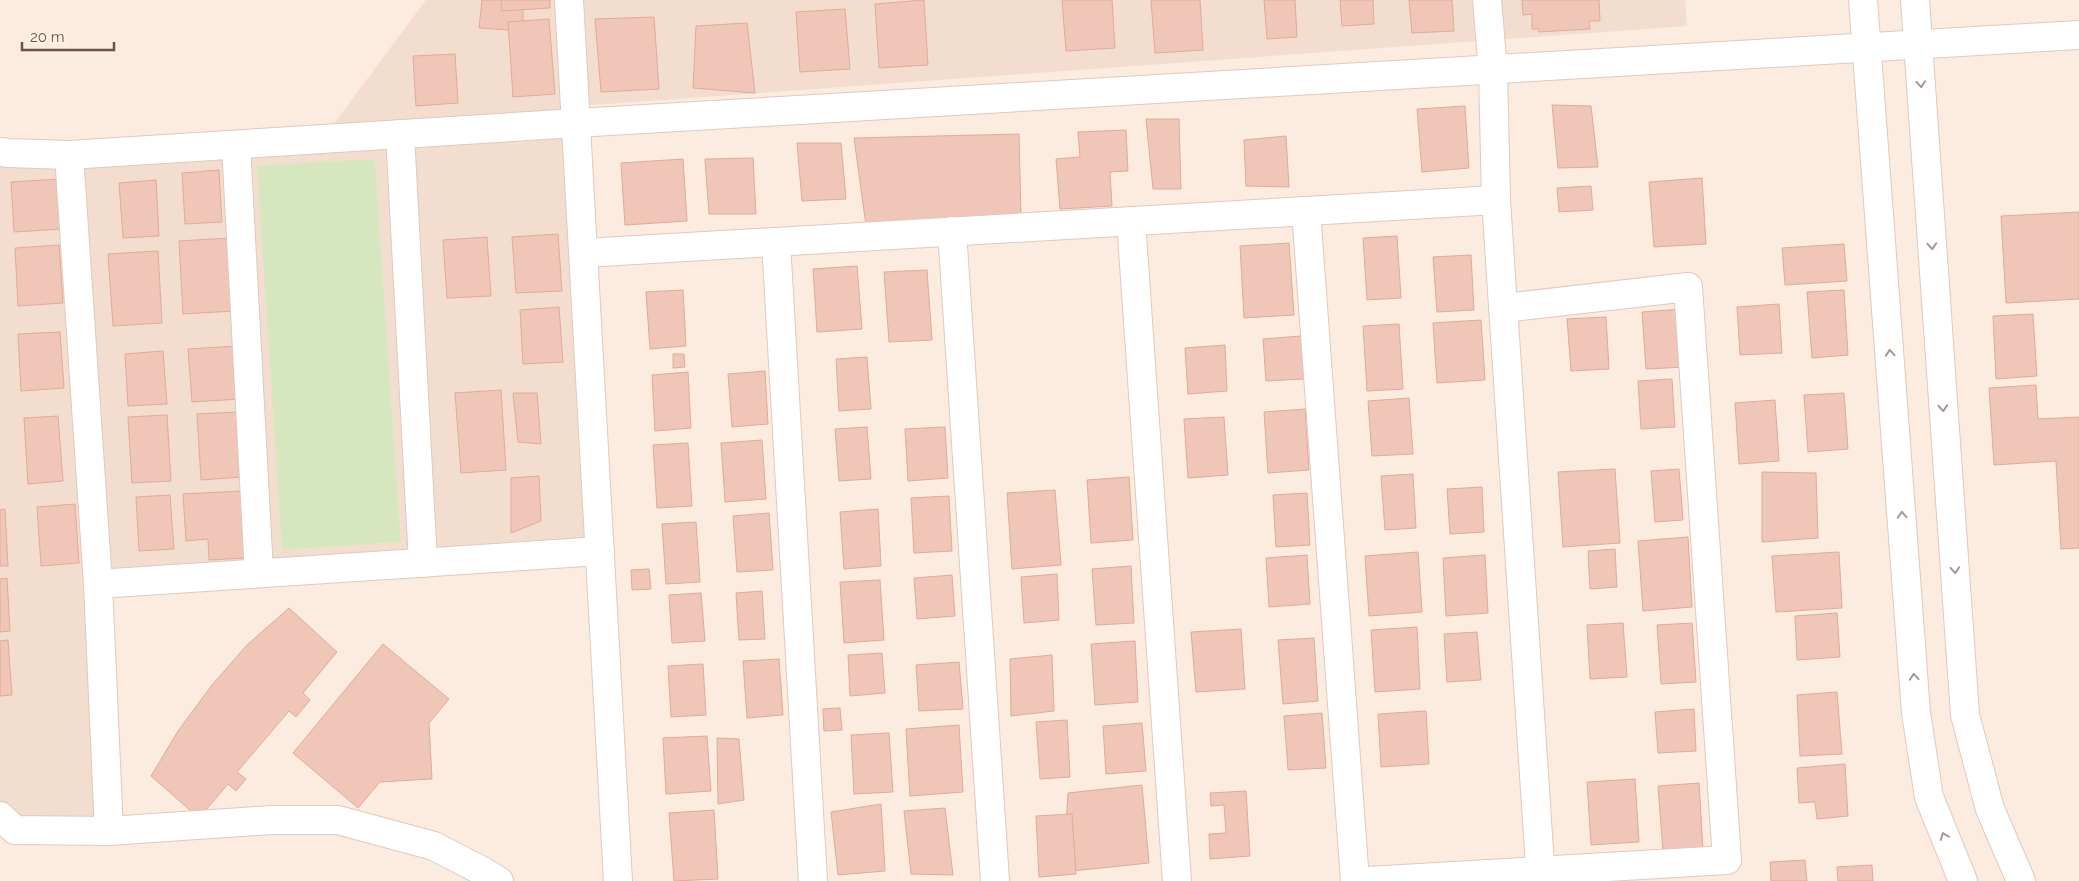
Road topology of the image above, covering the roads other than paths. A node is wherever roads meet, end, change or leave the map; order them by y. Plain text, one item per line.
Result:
1 (569, 0) edge
2 (1487, 0) edge
3 (1863, 0) edge
4 (1915, 0) edge
5 (2079, 35) edge
6 (1918, 44) junction
7 (1867, 47) junction
8 (1492, 70) junction
9 (576, 123) junction
10 (400, 134) junction
11 (236, 145) junction
12 (0, 152) edge
13 (69, 155) junction
14 (1496, 200) junction
15 (1306, 211) junction
16 (1131, 221) junction
17 (952, 231) junction
18 (776, 242) junction
19 (584, 252) junction
20 (1504, 308) junction
21 (600, 551) junction
22 (423, 563) junction
23 (260, 573) junction
24 (98, 584) junction
25 (0, 816) edge
26 (109, 831) junction
27 (1541, 876) edge
28 (499, 881) edge
29 (618, 881) edge
30 (813, 881) edge
31 (995, 881) edge
32 (1176, 881) edge
33 (1356, 881) edge
34 (1368, 881) edge
35 (1963, 881) edge
36 (2021, 881) edge

1 - 9 street
2 - 8 street
3 - 7 street
4 - 6 street
5 - 6 street
6 - 7 street
6 -> 36 street
7 - 8 street
35 -> 7 street
8 - 9 street
8 - 14 street
9 - 10 street
9 - 19 street
10 - 11 street
10 - 22 street
11 - 13 street
11 - 23 street
12 - 13 street
13 - 24 street
14 - 15 street
14 - 20 street
15 - 16 street
15 - 33 street
16 - 17 street
16 - 32 street
17 - 18 street
17 - 31 street
18 - 19 street
18 - 30 street
19 - 21 street
20 - 27 street
20 - 27 street
21 - 22 street
21 - 29 street
22 - 23 street
23 - 24 street
24 - 26 street
25 - 26 street
26 - 28 street
27 - 34 street

